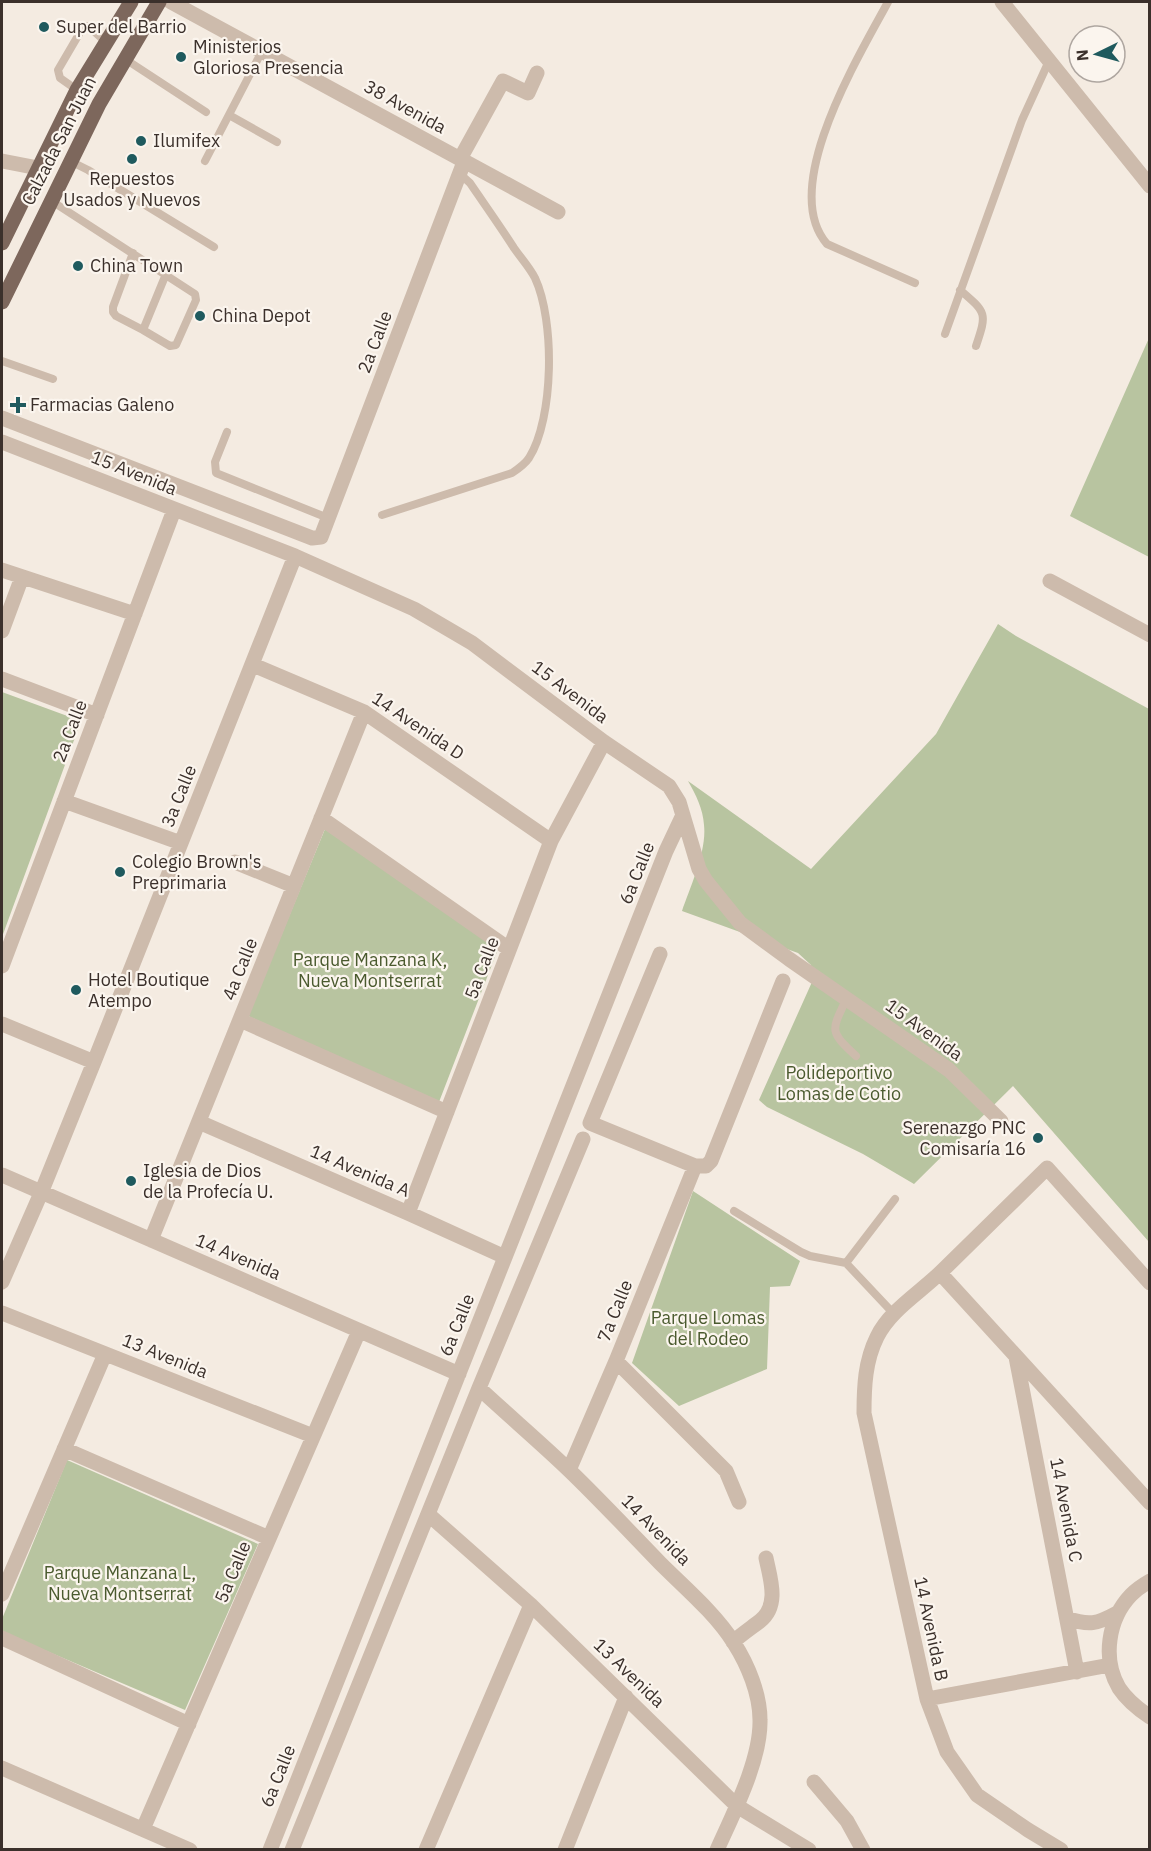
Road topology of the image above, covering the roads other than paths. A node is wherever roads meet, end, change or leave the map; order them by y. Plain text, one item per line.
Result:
1 (131, 2) edge
2 (159, 2) edge
3 (171, 2) edge
4 (888, 2) edge
5 (1008, 4) edge
6 (106, 42) junction
7 (262, 51) junction
8 (126, 59) junction
9 (1049, 61) junction
10 (537, 73) dead end
11 (77, 90) junction
12 (206, 112) dead end
13 (229, 115) junction
14 (277, 142) dead end
15 (2, 161) edge
16 (70, 161) junction
17 (206, 161) dead end
18 (461, 165) junction
19 (38, 168) junction
20 (1149, 186) edge
21 (50, 200) junction
22 (558, 212) dead end
23 (2, 243) edge
24 (214, 247) dead end
25 (133, 253) junction
26 (166, 274) junction
27 (915, 283) dead end
28 (960, 290) junction
29 (2, 302) edge
30 (143, 330) junction
31 (945, 334) dead end
32 (976, 346) dead end
33 (2, 361) edge
34 (53, 379) dead end
35 (2, 418) edge
36 (227, 432) dead end
37 (2, 442) edge
38 (174, 510) junction
39 (382, 515) dead end
40 (328, 518) junction
41 (295, 556) junction
42 (2, 570) edge
43 (22, 577) junction
44 (1050, 581) dead end
45 (135, 614) junction
46 (2, 631) edge
47 (1149, 635) edge
48 (253, 665) junction
49 (2, 679) edge
50 (364, 712) junction
51 (97, 715) junction
52 (604, 742) junction
53 (64, 801) junction
54 (683, 815) junction
55 (321, 818) junction
56 (551, 841) junction
57 (181, 843) junction
58 (235, 862) dead end
59 (294, 886) junction
60 (510, 949) junction
61 (660, 954) dead end
62 (2, 966) edge
63 (783, 981) dead end
64 (847, 998) junction
65 (240, 1020) junction
66 (2, 1024) edge
67 (856, 1056) dead end
68 (94, 1062) junction
69 (447, 1112) junction
70 (1000, 1121) dead end
71 (199, 1122) junction
72 (583, 1139) dead end
73 (695, 1166) junction
74 (2, 1175) edge
75 (41, 1192) junction
76 (895, 1199) dead end
77 (734, 1211) dead end
78 (408, 1213) junction
79 (151, 1240) junction
80 (505, 1257) junction
81 (846, 1263) junction
82 (940, 1273) junction
83 (2, 1282) edge
84 (1149, 1283) edge
85 (2, 1313) edge
86 (894, 1314) junction
87 (359, 1331) junction
88 (105, 1354) junction
89 (1017, 1357) junction
90 (616, 1361) junction
91 (459, 1374) junction
92 (479, 1388) junction
93 (314, 1436) junction
94 (64, 1449) junction
95 (569, 1470) junction
96 (740, 1502) dead end
97 (1149, 1503) edge
98 (428, 1514) junction
99 (269, 1538) junction
100 (766, 1558) dead end
101 (1149, 1581) edge
102 (2, 1594) edge
103 (531, 1605) junction
104 (1117, 1613) junction
105 (1067, 1618) junction
106 (2, 1638) edge
107 (733, 1642) junction
108 (1110, 1665) junction
109 (1077, 1671) junction
110 (626, 1698) junction
111 (927, 1699) junction
112 (1149, 1717) edge
113 (189, 1724) junction
114 (2, 1768) edge
115 (814, 1782) dead end
116 (737, 1806) junction
117 (143, 1829) junction
118 (190, 1850) edge
119 (270, 1850) edge
120 (292, 1850) edge
121 (426, 1850) edge
122 (565, 1850) edge
123 (717, 1850) edge
124 (809, 1850) edge
125 (863, 1850) edge
126 (1061, 1850) edge

1 - 6 main road, Calzada San Juan
2 - 8 main road, Calzada San Juan
3 - 7 street, 38 Avenida
4 - 27 lane
5 - 9 street
6 - 11 main road, Calzada San Juan
6 - 11 lane
7 - 13 lane
7 - 18 street, 38 Avenida
8 - 12 lane
8 - 16 main road, Calzada San Juan
9 - 20 street
9 - 28 lane
10 - 18 street, 2a Calle
11 - 19 main road, Calzada San Juan
13 - 14 lane
13 - 17 lane
15 - 19 street
16 - 21 main road, Calzada San Juan
16 - 24 lane
18 - 22 street, 38 Avenida
18 - 39 lane
18 - 40 street, 2a Calle
19 - 23 main road, Calzada San Juan
21 - 25 lane
21 - 29 main road, Calzada San Juan
25 - 26 lane
25 - 30 lane
26 - 30 lane
26 - 30 lane
28 - 31 lane
28 - 32 lane
33 - 34 lane
35 - 40 street, 2a Calle
36 - 40 lane
37 - 38 street, 15 Avenida
38 - 41 street, 15 Avenida
38 - 45 street, 2a Calle
41 - 48 street, 3a Calle
41 - 52 street, 15 Avenida
42 - 43 street
43 - 45 street
43 - 46 street
44 - 47 street
45 - 51 street, 2a Calle
48 - 50 street, 14 Avenida D
48 - 57 street, 3a Calle
49 - 51 street
50 - 55 street, 4a Calle
50 - 56 street, 14 Avenida D
51 - 53 street, 2a Calle
52 - 54 street, 15 Avenida
52 - 56 street, 5a Calle
53 - 57 street
53 - 62 street, 2a Calle
54 - 64 street, 15 Avenida
54 - 80 street, 6a Calle
55 - 59 street, 4a Calle
55 - 60 street
56 - 60 street, 5a Calle
57 - 68 street, 3a Calle
58 - 59 street
59 - 65 street, 4a Calle
60 - 69 street, 5a Calle
61 - 73 street
63 - 73 street
64 - 67 lane
64 - 70 street, 15 Avenida
65 - 69 street
65 - 71 street, 4a Calle
66 - 68 street
68 - 75 street, 3a Calle
69 - 78 street, 5a Calle
71 - 78 street, 14 Avenida A
71 - 79 street, 4a Calle
72 - 92 street
73 - 90 street, 7a Calle
74 - 75 street, 14 Avenida
75 - 79 street, 14 Avenida
75 - 83 street, 3a Calle
76 - 81 lane
77 - 81 lane
78 - 80 street, 14 Avenida A
79 - 87 street, 14 Avenida
80 - 91 street, 6a Calle
81 - 86 lane
82 - 84 street, 14 Avenida B
82 - 86 street, 14 Avenida B
82 - 89 street
85 - 88 street, 13 Avenida
86 - 111 street, 14 Avenida B
87 - 91 street, 14 Avenida
87 - 93 street, 5a Calle
88 - 93 street, 13 Avenida
88 - 94 street
89 - 97 street
89 - 105 street, 14 Avenida C
90 - 95 street, 7a Calle
90 - 96 street
91 - 119 street, 6a Calle
92 - 95 street, 14 Avenida
92 - 98 street
93 - 99 street, 5a Calle
94 - 99 street
94 - 102 street
95 - 107 street, 14 Avenida
98 - 103 street, 13 Avenida
98 - 120 street
99 - 113 street, 5a Calle
100 - 107 street
101 - 104 street
103 - 110 street, 13 Avenida
103 - 121 street
104 - 105 street
104 - 108 street
105 - 109 street, 14 Avenida C
106 - 113 street
107 - 116 street, 14 Avenida
108 - 109 street
108 - 112 street
109 - 111 street
110 - 116 street, 13 Avenida
110 - 122 street
111 - 126 street, 14 Avenida B
113 - 117 street, 5a Calle
114 - 117 street
115 - 125 street
116 - 123 street, 14 Avenida
116 - 124 street, 13 Avenida
117 - 118 street

